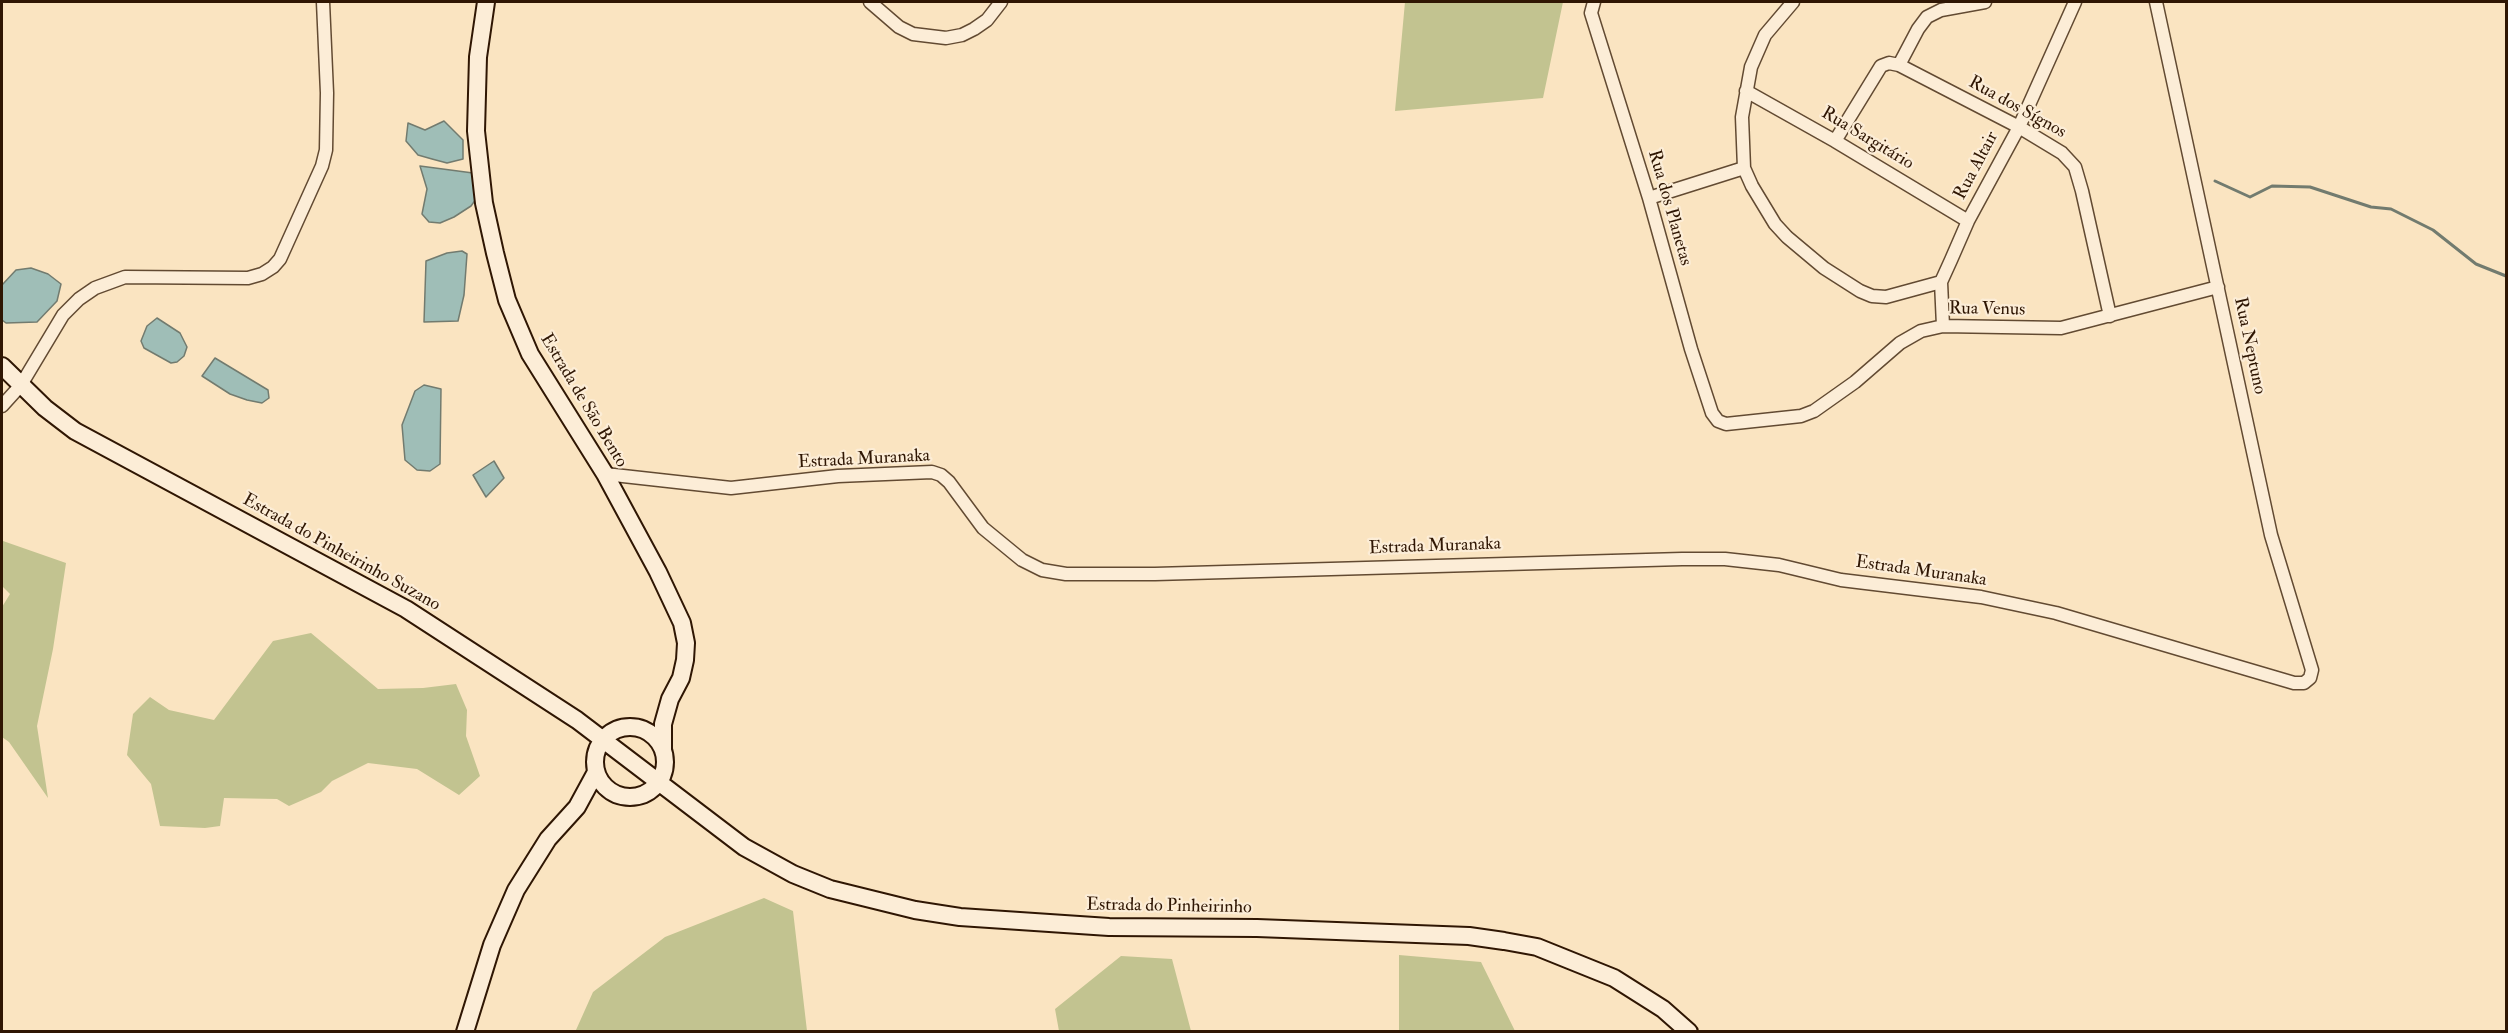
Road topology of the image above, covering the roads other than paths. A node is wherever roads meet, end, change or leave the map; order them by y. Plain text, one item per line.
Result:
1 (323, 2) edge
2 (486, 2) edge
3 (870, 2) edge
4 (1793, 2) edge
5 (1985, 2) edge
6 (2075, 2) edge
7 (2156, 2) edge
8 (998, 3) edge
9 (1592, 7) edge
10 (1899, 65) junction
11 (1746, 91) junction
12 (2019, 127) junction
13 (1835, 141) junction
14 (1744, 168) junction
15 (1649, 198) junction
16 (1968, 221) junction
17 (1941, 282) junction
18 (2218, 287) junction
19 (2110, 316) junction
20 (1943, 326) junction
21 (2, 366) edge
22 (21, 385) junction
23 (2, 406) edge
24 (1712, 413) joint
25 (605, 474) junction
26 (2294, 683) joint
27 (670, 699) junction
28 (641, 729) junction
29 (603, 740) junction
30 (663, 749) junction
31 (596, 772) junction
32 (659, 783) junction
33 (618, 796) junction
34 (577, 807) junction
35 (465, 1032) edge
36 (1689, 1032) edge

1 - 22 street
2 - 25 main road, Estrada de São Bento
3 - 8 street
4 - 11 street
5 - 10 street
6 - 12 street, Rua Altair
7 - 18 street, Rua Neptuno
9 - 15 street, Rua dos Planetas
10 - 12 street, Rua dos Sígnos
10 - 13 street
11 - 13 street, Rua Sargitário
11 - 14 street
12 - 16 street, Rua Altair
12 - 19 street, Rua dos Sígnos
13 - 16 street, Rua Sargitário
14 - 15 street
14 - 17 street
15 - 24 street, Rua dos Planetas
16 - 17 street, Rua Altair
17 - 20 street
18 - 19 street, Rua Venus
18 - 26 street, Rua Neptuno
19 - 20 street, Rua Venus
20 - 24 street, Rua Venus
21 - 22 main road, Estrada do Pinheirinho Suzano
22 - 23 street
22 - 29 main road, Estrada do Pinheirinho Suzano
25 - 26 street, Estrada Muranaka
25 - 27 main road, Estrada de São Bento
27 - 28 main road, Estrada de São Bento
27 - 30 main road, Estrada de São Bento
28 - 29 main road
28 - 30 main road
29 - 31 main road
29 - 32 main road, Estrada do Pinheirinho Suzano
30 - 32 main road
31 - 33 main road
31 - 34 main road
32 - 33 main road
32 - 36 main road, Estrada do Pinheirinho
33 - 34 main road
34 - 35 main road

